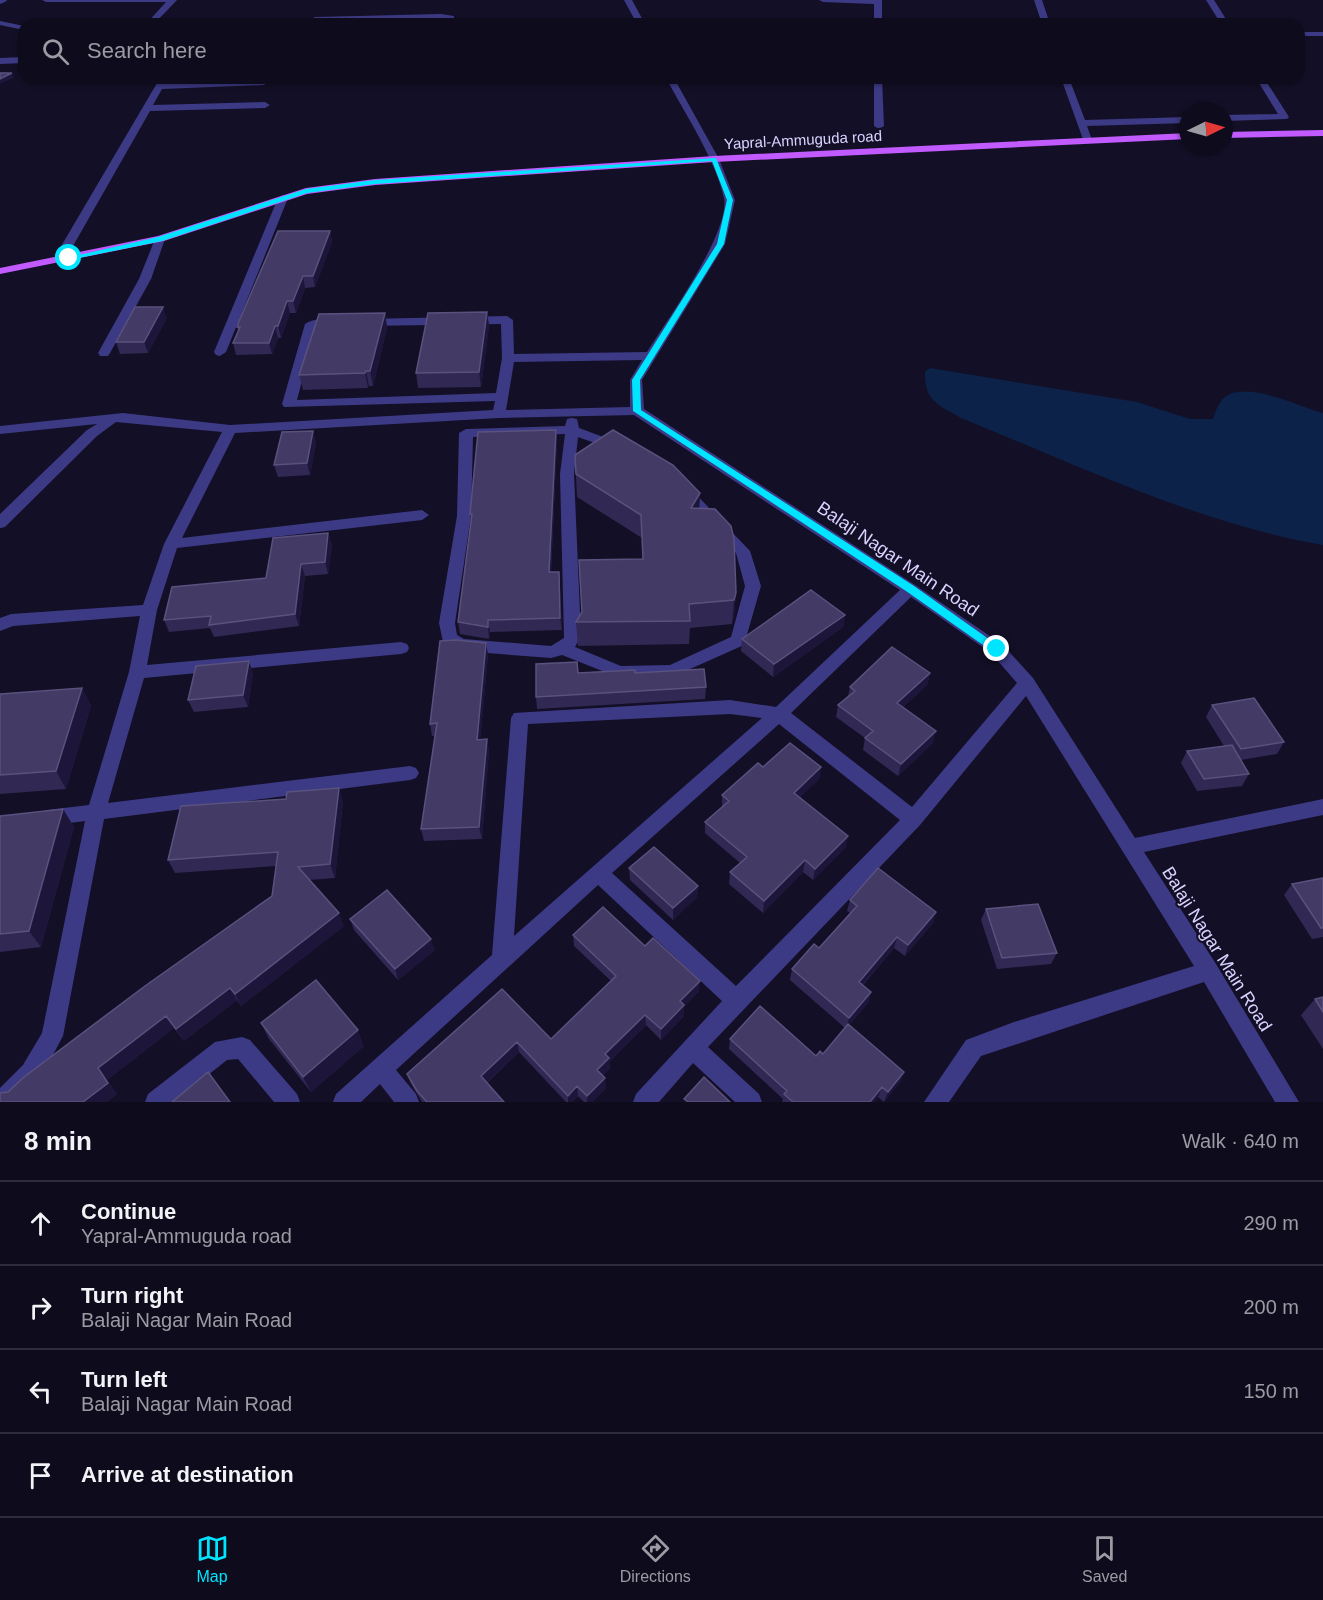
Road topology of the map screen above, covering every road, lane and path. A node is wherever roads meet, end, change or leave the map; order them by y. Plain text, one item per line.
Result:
1 (46, 0) edge
2 (173, 0) edge
3 (627, 0) edge
4 (823, 0) edge
5 (1038, 0) edge
6 (1210, 0) edge
7 (878, 1) edge
8 (156, 18) edge
9 (357, 18) edge
10 (451, 18) edge
11 (637, 18) edge
12 (878, 18) edge
13 (1044, 18) edge
14 (1221, 18) edge
15 (0, 23) edge
16 (18, 27) edge
17 (1305, 34) edge
18 (1323, 34) edge
19 (18, 60) edge
20 (0, 61) edge
21 (161, 84) edge
22 (673, 84) edge
23 (878, 84) edge
24 (1067, 84) edge
25 (1264, 84) edge
26 (265, 105) dead end
27 (146, 108) junction
28 (1233, 118) edge
29 (1179, 120) edge
30 (1082, 123) dead end
31 (879, 126) dead end
32 (1323, 133) edge
33 (1233, 135) edge
34 (1179, 136) edge
35 (1086, 140) junction
36 (714, 159) junction
37 (283, 198) junction
38 (160, 239) junction
39 (59, 260) junction
40 (0, 271) edge
41 (220, 352) dead end
42 (104, 353) dead end
43 (650, 356) junction
44 (508, 358) junction
45 (502, 397) junction
46 (637, 411) junction
47 (572, 413) junction
48 (499, 414) junction
49 (112, 419) junction
50 (230, 429) junction
51 (0, 430) edge
52 (572, 430) junction
53 (629, 454) edge
54 (669, 478) edge
55 (422, 515) dead end
56 (0, 523) edge
57 (171, 544) junction
58 (910, 589) junction
59 (149, 610) junction
60 (0, 625) edge
61 (401, 648) dead end
62 (563, 649) junction
63 (137, 672) junction
64 (1027, 683) junction
65 (779, 714) junction
66 (410, 773) dead end
67 (1322, 808) edge
68 (96, 813) junction
69 (32, 819) edge
70 (914, 819) junction
71 (1130, 847) junction
72 (597, 873) junction
73 (502, 958) junction
74 (1209, 970) junction
75 (736, 1000) junction
76 (694, 1049) junction
77 (382, 1070) junction
78 (1, 1102) edge
79 (156, 1102) edge
80 (289, 1102) edge
81 (344, 1102) edge
82 (408, 1102) edge
83 (644, 1102) edge
84 (751, 1102) edge
85 (935, 1102) edge
86 (1288, 1102) edge

1 - 2 street
2 - 8 street
3 - 11 street
4 - 7 street
5 - 13 street
6 - 14 street
7 - 12 street
9 - 10 street
15 - 16 street
17 - 18 street
19 - 20 street
21 - 27 street
22 - 36 street
23 - 31 street
24 - 35 street
25 - 28 street
26 - 27 street
27 - 39 street
29 - 30 street
32 - 33 main road
34 - 35 main road, Yapral-Ammuguda road
35 - 36 main road, Yapral-Ammuguda road
36 - 37 main road, Yapral-Ammuguda road
36 - 43 street
37 - 38 main road, Yapral-Ammuguda road
37 - 41 street
38 - 39 main road, Yapral-Ammuguda road
38 - 42 street
39 - 40 main road, Yapral-Ammuguda road
43 - 44 street
43 - 46 street
44 - 45 street
44 - 45 street
45 - 48 street
46 - 47 street
46 - 58 street, Balaji Nagar Main Road
47 - 48 street
47 - 52 street
48 - 50 street
49 - 50 street
49 - 51 street
49 - 56 street
50 - 57 street
52 - 53 street
52 - 62 street
52 - 62 street
54 - 62 street
55 - 57 street
57 - 59 street
58 - 64 street, Balaji Nagar Main Road
58 - 65 street
59 - 60 street
59 - 63 street
61 - 63 street
63 - 68 street
64 - 70 street
64 - 71 street, Balaji Nagar Main Road
65 - 70 street
65 - 72 street
65 - 73 street
66 - 68 street
67 - 71 street
68 - 69 street
68 - 78 street
70 - 75 street
71 - 74 street, Balaji Nagar Main Road
72 - 73 street
72 - 75 street
73 - 77 street
74 - 85 street
74 - 86 street, Balaji Nagar Main Road
75 - 76 street
76 - 83 street
76 - 84 street
77 - 81 street
77 - 82 street
79 - 80 street

